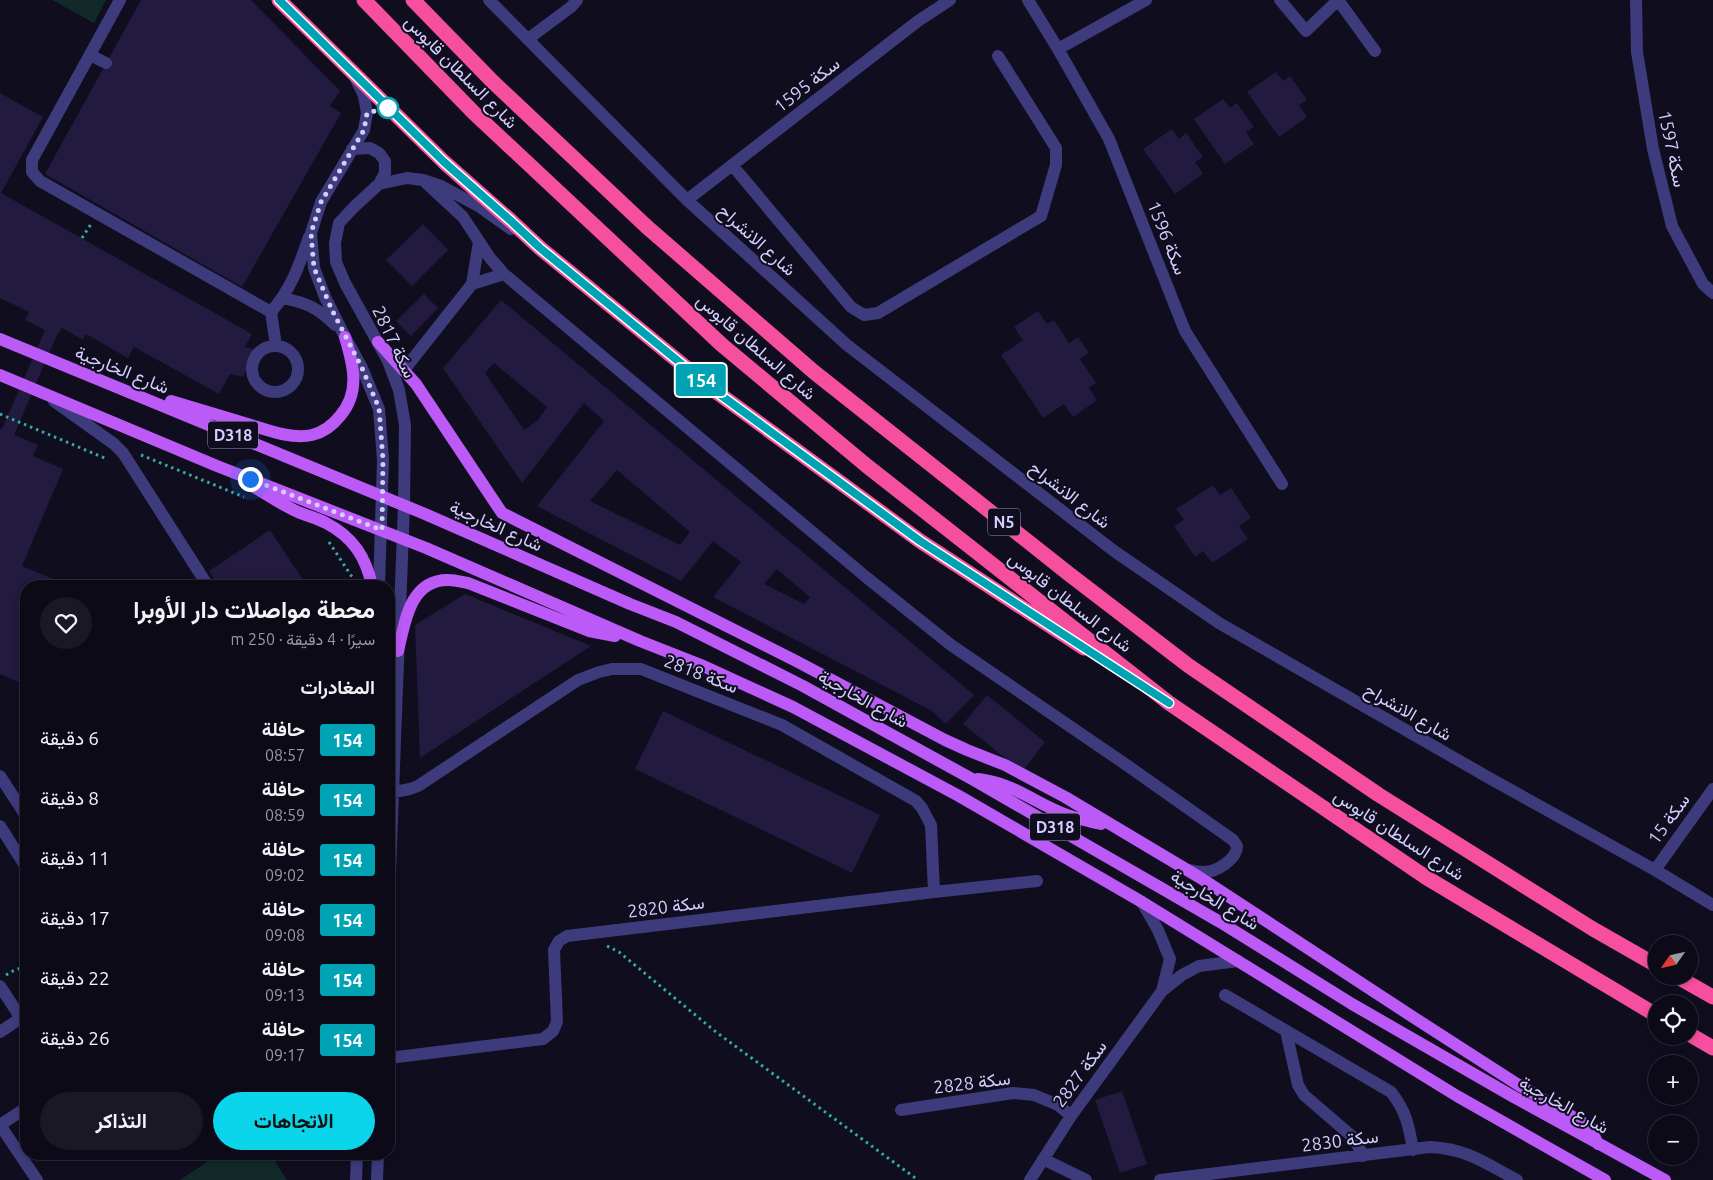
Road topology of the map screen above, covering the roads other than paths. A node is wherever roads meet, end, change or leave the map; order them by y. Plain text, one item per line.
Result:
1 (120, 0) edge
2 (279, 0) edge
3 (364, 0) edge
4 (413, 0) edge
5 (489, 0) edge
6 (576, 0) edge
7 (950, 0) edge
8 (1028, 0) edge
9 (1146, 0) edge
10 (1280, 0) edge
11 (1636, 0) edge
12 (528, 39) junction
13 (1058, 49) junction
14 (1375, 51) dead end
15 (90, 55) junction
16 (998, 56) dead end
17 (106, 63) dead end
18 (355, 76) junction
19 (352, 149) junction
20 (732, 165) junction
21 (423, 180) junction
22 (379, 184) junction
23 (688, 200) junction
24 (311, 233) junction
25 (479, 242) junction
26 (540, 248) junction
27 (504, 274) junction
28 (472, 284) junction
29 (1713, 293) edge
30 (283, 298) junction
31 (271, 312) junction
32 (344, 337) junction
33 (0, 339) edge
34 (378, 342) junction
35 (276, 346) dead end
36 (404, 370) junction
37 (0, 375) edge
38 (107, 383) junction
39 (44, 394) junction
40 (217, 466) junction
41 (1282, 484) dead end
42 (382, 497) junction
43 (404, 506) junction
44 (382, 530) junction
45 (402, 538) junction
46 (204, 580) edge
47 (371, 580) edge
48 (379, 580) edge
49 (640, 641) junction
50 (398, 651) junction
51 (1169, 703) junction
52 (395, 712) edge
53 (0, 776) edge
54 (972, 779) junction
55 (1713, 789) edge
56 (395, 792) edge
57 (20, 807) edge
58 (0, 826) edge
59 (1118, 829) junction
60 (20, 858) edge
61 (1188, 870) junction
62 (1654, 870) junction
63 (1037, 881) dead end
64 (934, 892) junction
65 (1142, 902) junction
66 (1713, 905) edge
67 (1648, 960) edge
68 (1238, 961) junction
69 (1692, 985) edge
70 (0, 986) edge
71 (1162, 991) junction
72 (1225, 995) dead end
73 (1713, 997) edge
74 (1648, 1010) edge
75 (20, 1016) edge
76 (20, 1024) edge
77 (1286, 1031) junction
78 (0, 1032) edge
79 (1698, 1039) edge
80 (1713, 1048) edge
81 (395, 1057) edge
82 (901, 1110) dead end
83 (20, 1112) edge
84 (1071, 1116) junction
85 (0, 1125) edge
86 (1598, 1144) junction
87 (1414, 1150) junction
88 (20, 1155) edge
89 (1363, 1156) junction
90 (1043, 1159) junction
91 (24, 1160) edge
92 (357, 1160) edge
93 (378, 1160) edge
94 (37, 1180) edge
95 (356, 1180) edge
96 (378, 1180) edge
97 (1030, 1180) edge
98 (1086, 1180) edge
99 (1160, 1180) edge
100 (1517, 1180) edge
101 (1605, 1180) edge
102 (1664, 1180) edge

1 - 15 street
2 - 18 highway
3 - 51 highway, شارع السلطان قابوس / N5
4 - 67 highway, شارع السلطان قابوس / N5
5 - 12 street, شارع الانشراح
6 - 12 street
7 - 20 street, سكة 1595
8 - 13 street, سكة 1596
9 - 13 street
10 - 14 street
11 - 29 street, سكة 1597
12 - 23 street, شارع الانشراح
13 - 41 street, سكة 1596
15 - 17 street
15 - 31 street
16 - 20 street
18 - 19 street
18 - 26 highway
19 - 22 street
19 - 24 street
20 - 23 street, سكة 1595
21 - 22 street
21 - 25 street
21 - 26 street
22 - 34 street, سكة 2817
23 - 62 street, شارع الانشراح
24 - 30 street
24 - 32 street
25 - 27 street
25 - 28 street
26 - 51 highway
27 - 28 street
27 - 61 street
28 - 36 street
30 - 31 street
30 - 32 street
31 - 35 street
32 - 38 main road
32 - 42 street
33 - 38 main road, شارع الخارجية / D318
34 - 36 main road
34 - 43 street, سكة 2817
36 - 59 main road
37 - 39 main road, D318
38 - 42 main road, شارع الخارجية / D318
39 - 40 main road, D318
39 - 46 street
40 - 44 main road, D318
40 - 47 main road
42 - 43 main road, شارع الخارجية / D318
42 - 44 street
43 - 45 street, سكة 2817
43 - 54 main road, شارع الخارجية / D318
44 - 45 main road, D318
44 - 48 street
45 - 49 main road, D318
45 - 50 street, سكة 2817
49 - 50 main road
49 - 65 main road, D318
50 - 52 street, سكة 2817
51 - 74 highway, شارع السلطان قابوس / N5
53 - 57 street
54 - 59 main road
54 - 86 main road, شارع الخارجية / D318
55 - 62 street, سكة 15
56 - 64 street, سكة 2818
58 - 60 street
59 - 61 main road
61 - 86 main road
62 - 66 street, شارع الانشراح
63 - 64 street, سكة 2820
64 - 81 street, سكة 2820
65 - 68 main road, D318
65 - 71 street, سكة 2827
68 - 71 street, سكة 2827
68 - 101 main road, D318
69 - 73 highway
70 - 75 street
71 - 84 street, سكة 2827
72 - 77 street
76 - 78 street
77 - 87 street
77 - 89 street
79 - 80 highway
82 - 84 street, سكة 2828
83 - 85 street
84 - 90 street, سكة 2827
85 - 88 street
86 - 102 main road, شارع الخارجية / D318
87 - 89 street, سكة 2830
87 - 100 street, سكة 2830
89 - 99 street, سكة 2830
90 - 97 street, سكة 2827
90 - 98 street
91 - 94 street
92 - 95 street
93 - 96 street

